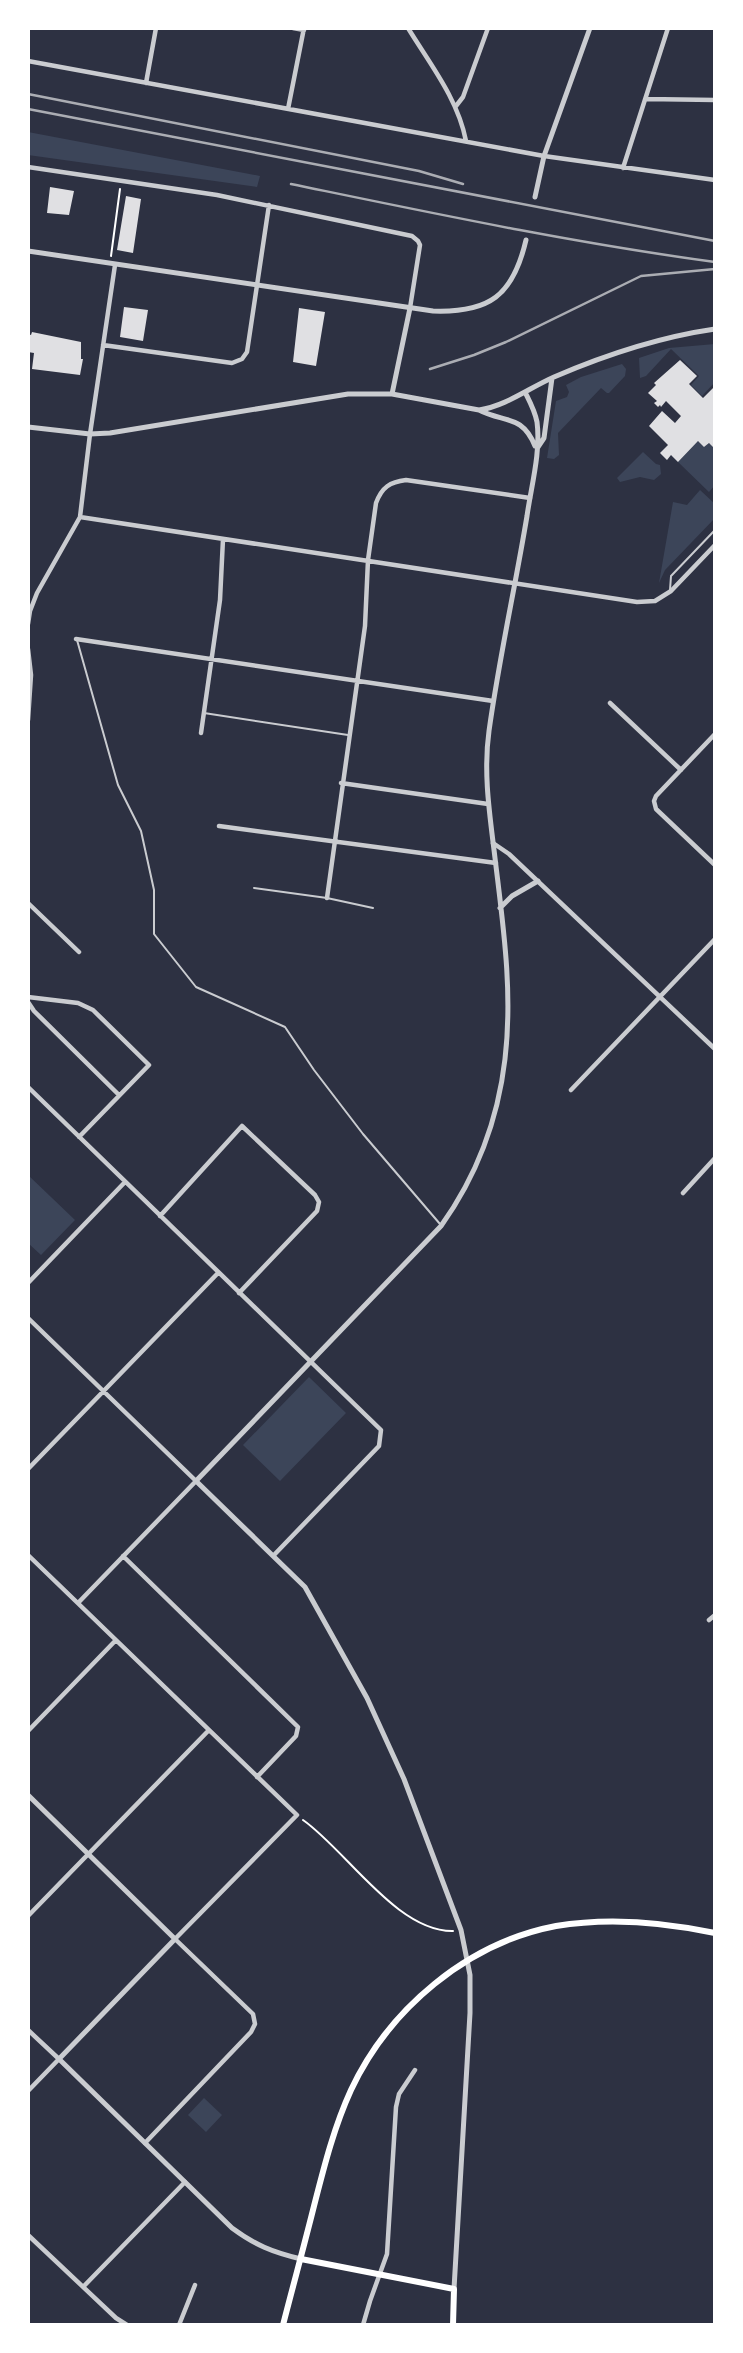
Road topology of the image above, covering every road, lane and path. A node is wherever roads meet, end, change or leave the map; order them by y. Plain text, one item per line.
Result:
1 (156, 28) edge
2 (293, 28) edge
3 (408, 28) edge
4 (488, 28) edge
5 (590, 28) edge
6 (668, 28) edge
7 (304, 29) edge
8 (28, 61) edge
9 (146, 83) junction
10 (646, 99) junction
11 (715, 100) edge
12 (456, 106) junction
13 (288, 109) junction
14 (466, 141) junction
15 (544, 156) junction
16 (28, 167) edge
17 (623, 168) junction
18 (715, 180) edge
19 (121, 181) junction
20 (535, 197) dead end
21 (269, 205) junction
22 (526, 240) dead end
23 (28, 251) edge
24 (113, 265) junction
25 (258, 286) junction
26 (410, 307) junction
27 (715, 329) edge
28 (103, 345) junction
29 (552, 378) junction
30 (525, 392) junction
31 (392, 394) junction
32 (479, 410) junction
33 (28, 426) edge
34 (90, 434) junction
35 (536, 449) junction
36 (530, 498) junction
37 (80, 517) junction
38 (715, 530) edge
39 (223, 539) junction
40 (715, 545) edge
41 (368, 560) junction
42 (516, 582) junction
43 (28, 591) edge
44 (671, 591) junction
45 (37, 593) junction
46 (28, 624) edge
47 (76, 639) joint
48 (28, 649) edge
49 (212, 658) junction
50 (357, 681) junction
51 (493, 701) junction
52 (610, 703) dead end
53 (204, 713) junction
54 (28, 720) edge
55 (201, 733) dead end
56 (715, 734) edge
57 (349, 736) junction
58 (681, 770) junction
59 (341, 783) junction
60 (488, 804) junction
61 (219, 826) dead end
62 (334, 840) junction
63 (493, 843) junction
64 (496, 863) junction
65 (715, 864) edge
66 (538, 881) junction
67 (254, 888) dead end
68 (327, 898) junction
69 (28, 903) edge
70 (373, 908) dead end
71 (500, 908) junction
72 (715, 939) edge
73 (79, 952) dead end
74 (660, 997) junction
75 (28, 999) edge
76 (715, 1049) edge
77 (28, 1087) edge
78 (571, 1090) dead end
79 (119, 1094) junction
80 (79, 1137) junction
81 (715, 1158) edge
82 (125, 1182) junction
83 (683, 1193) dead end
84 (160, 1216) junction
85 (441, 1226) junction
86 (218, 1273) junction
87 (28, 1283) edge
88 (239, 1293) junction
89 (28, 1318) edge
90 (310, 1362) junction
91 (104, 1391) junction
92 (28, 1469) edge
93 (196, 1480) junction
94 (28, 1555) edge
95 (274, 1555) junction
96 (123, 1556) junction
97 (78, 1603) junction
98 (715, 1615) edge
99 (709, 1620) dead end
100 (116, 1640) junction
101 (209, 1730) junction
102 (28, 1731) edge
103 (257, 1777) junction
104 (28, 1795) edge
105 (297, 1815) junction
106 (88, 1854) junction
107 (28, 1916) edge
108 (461, 1930) junction
109 (715, 1933) edge
110 (175, 1939) junction
111 (28, 2029) edge
112 (59, 2059) junction
113 (415, 2070) dead end
114 (28, 2091) edge
115 (145, 2143) junction
116 (185, 2182) junction
117 (28, 2235) edge
118 (300, 2259) junction
119 (380, 2275) junction
120 (195, 2285) dead end
121 (84, 2286) junction
122 (454, 2289) junction
123 (127, 2325) edge
124 (178, 2325) edge
125 (283, 2325) edge
126 (363, 2325) edge
127 (453, 2325) edge

1 - 9 street
2 - 7 street
3 - 12 street
4 - 12 street
5 - 15 street
6 - 10 street
7 - 13 street
8 - 9 street
9 - 13 street
10 - 11 street
10 - 17 street
12 - 14 street
13 - 14 street
14 - 15 street
15 - 17 street
15 - 20 street
16 - 19 street
17 - 18 street
19 - 21 street
19 - 24 path
21 - 25 street
21 - 26 street
22 - 26 street
23 - 24 street
24 - 25 street
24 - 28 street
25 - 26 street
25 - 28 street
26 - 31 street
27 - 29 street
28 - 34 street
29 - 30 street
29 - 35 street
30 - 32 street
30 - 35 street
31 - 32 street
31 - 34 street
32 - 35 street
33 - 34 street
34 - 37 street
35 - 36 street
36 - 41 street
36 - 42 street
37 - 39 street
37 - 45 street
38 - 44 lane
39 - 41 street
39 - 49 street
40 - 44 street
41 - 42 street
41 - 50 street
42 - 44 street
42 - 51 street
43 - 45 street
45 - 46 street
47 - 49 street
47 - 85 lane
48 - 54 street
49 - 50 street
49 - 53 street
50 - 51 street
50 - 57 street
51 - 60 street
52 - 58 street
53 - 55 street
53 - 57 lane
56 - 58 street
57 - 59 street
58 - 65 street
59 - 60 street
59 - 62 street
60 - 63 street
61 - 62 street
62 - 64 street
62 - 68 street
63 - 64 street
63 - 66 street
64 - 71 street
66 - 71 street
66 - 74 street
67 - 68 lane
68 - 70 lane
69 - 73 street
71 - 85 street
72 - 74 street
74 - 76 street
74 - 78 street
75 - 79 street
75 - 79 street
77 - 80 street
79 - 80 street
80 - 82 street
81 - 83 street
82 - 84 street
82 - 87 street
84 - 86 street
84 - 88 street
85 - 90 street
86 - 88 street
86 - 91 street
88 - 90 street
89 - 91 street
90 - 93 street
90 - 95 street
91 - 92 street
91 - 93 street
93 - 95 street
93 - 96 street
94 - 97 street
95 - 108 street
96 - 97 street
96 - 103 street
97 - 100 street
98 - 99 street
100 - 101 street
100 - 102 street
101 - 103 street
101 - 106 street
103 - 105 street
104 - 106 street
105 - 108 path
105 - 110 street
106 - 107 street
106 - 110 street
108 - 122 street
109 - 118 main road
110 - 112 street
110 - 115 street
111 - 112 street
112 - 114 street
112 - 115 street
113 - 119 street
115 - 116 street
116 - 118 street
116 - 121 street
117 - 121 street
118 - 119 main road
118 - 125 main road
119 - 122 main road
119 - 126 street
120 - 124 street
121 - 123 street
122 - 127 main road

